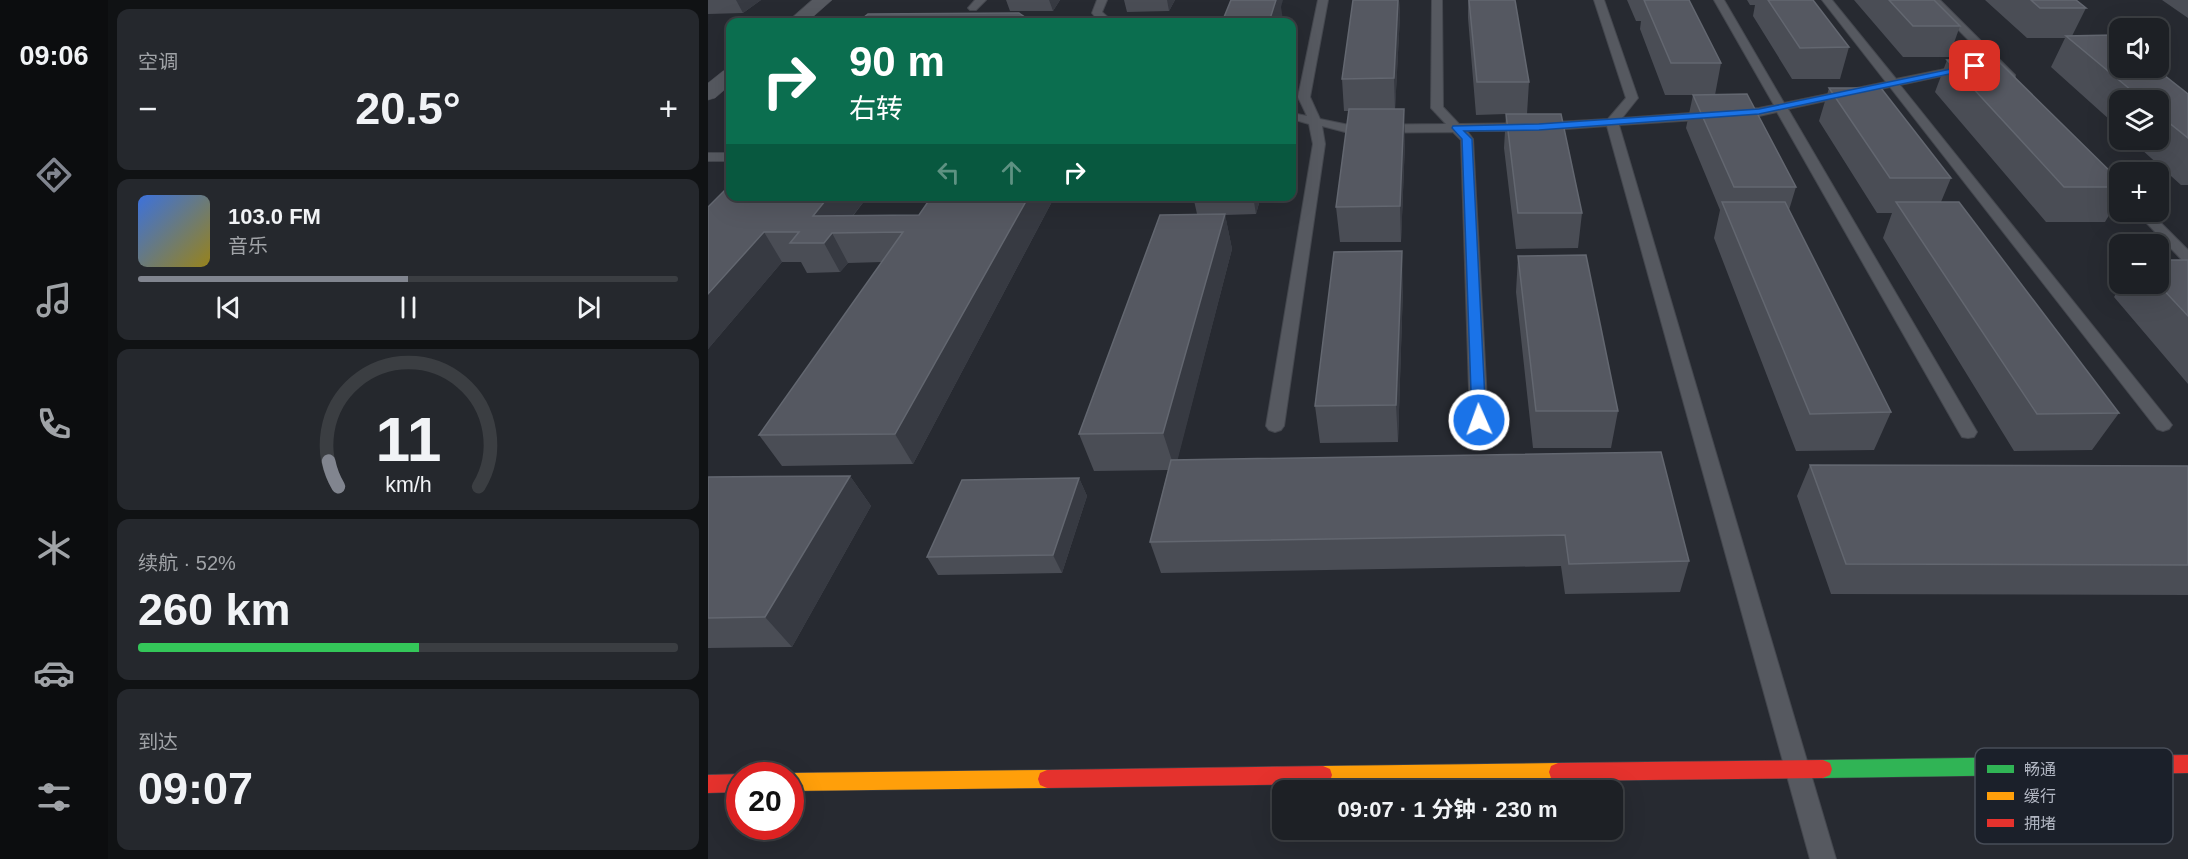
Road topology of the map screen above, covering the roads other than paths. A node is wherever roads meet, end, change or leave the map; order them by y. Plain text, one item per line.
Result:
1 (823, 0) edge
2 (1102, 0) edge
3 (1323, 0) edge
4 (1437, 0) edge
5 (1599, 0) edge
6 (1719, 0) edge
7 (1827, 0) edge
8 (1934, 0) edge
9 (801, 18) edge
10 (1103, 18) edge
11 (1984, 64) junction
12 (726, 78) edge
13 (1893, 84) junction
14 (2021, 87) edge
15 (708, 94) edge
16 (1780, 107) junction
17 (1296, 117) edge
18 (1315, 121) junction
19 (1612, 122) junction
20 (1456, 128) junction
21 (708, 157) edge
22 (726, 157) edge
23 (2153, 222) edge
24 (2188, 258) edge
25 (1479, 420) dead end
26 (1275, 426) dead end
27 (2163, 426) dead end
28 (1968, 432) dead end
29 (2173, 764) edge
30 (2188, 764) edge
31 (1975, 767) edge
32 (1798, 769) junction
33 (804, 782) edge
34 (726, 783) edge
35 (708, 784) edge
36 (1823, 859) edge

1 - 9 street
2 - 10 lane
3 - 18 lane
4 - 20 lane
5 - 19 lane
6 - 16 lane
7 - 13 lane
8 - 11 lane
11 - 13 lane
11 - 14 lane
12 - 15 street
13 - 16 lane
13 - 27 lane
16 - 19 lane
16 - 28 lane
17 - 18 lane
18 - 20 lane
18 - 26 lane
19 - 20 lane
19 - 32 lane
20 - 25 lane
21 - 22 lane
23 - 24 lane
29 - 30 main road
31 - 32 main road
32 - 33 main road
32 - 36 lane
34 - 35 main road

